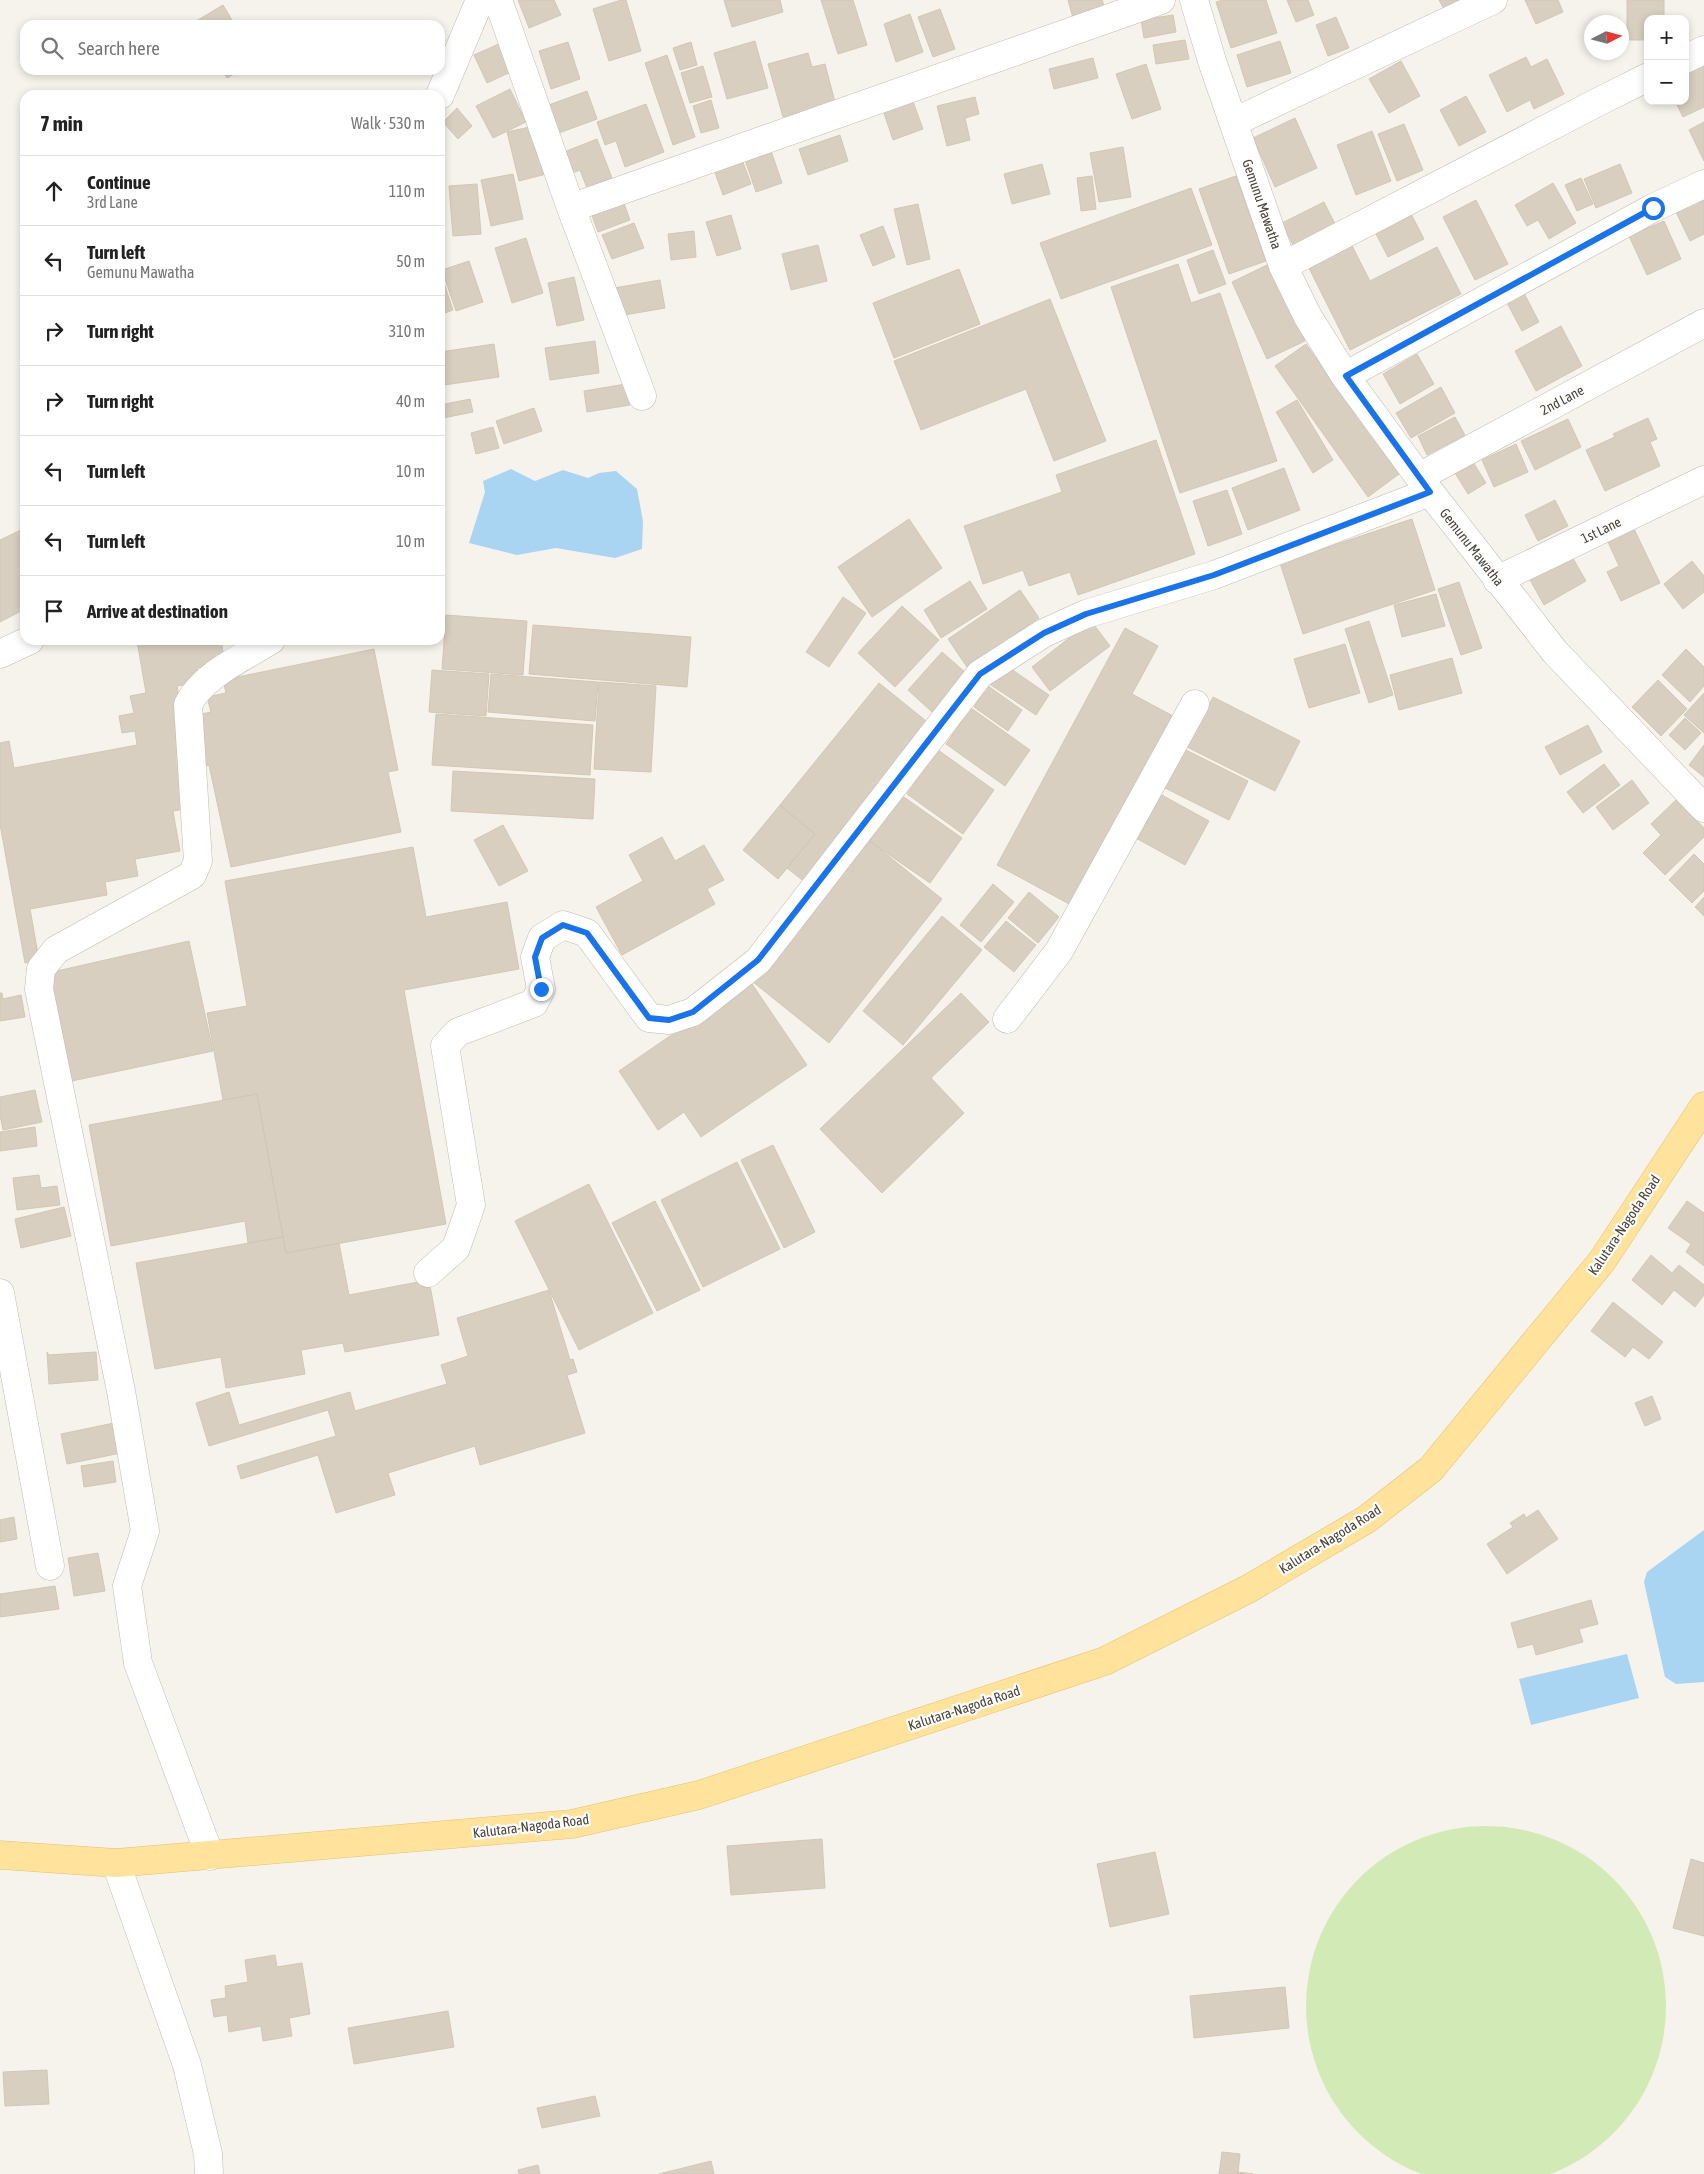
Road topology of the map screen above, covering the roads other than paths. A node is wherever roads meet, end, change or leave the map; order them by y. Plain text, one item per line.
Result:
1 (480, 0) edge
2 (498, 0) edge
3 (1161, 0) edge
4 (1194, 0) edge
5 (1493, 0) edge
6 (1704, 50) edge
7 (1689, 57) edge
8 (1644, 79) edge
9 (442, 90) edge
10 (1234, 122) junction
11 (1704, 184) edge
12 (571, 208) junction
13 (1283, 266) junction
14 (1704, 323) edge
15 (1346, 376) junction
16 (642, 396) dead end
17 (1704, 480) edge
18 (1425, 485) junction
19 (1497, 580) junction
20 (20, 645) edge
21 (263, 645) edge
22 (0, 654) edge
23 (1195, 704) dead end
24 (1704, 808) edge
25 (1007, 1019) dead end
26 (1704, 1106) edge
27 (428, 1273) dead end
28 (0, 1293) edge
29 (50, 1566) dead end
30 (0, 1855) edge
31 (210, 1856) junction
32 (116, 1863) junction
33 (209, 2174) edge

1 - 9 street
2 - 12 street
3 - 12 street
4 - 10 street, Gemunu Mawatha
5 - 10 street
6 - 7 street
8 - 13 street
10 - 13 street, Gemunu Mawatha
11 - 15 street
12 - 16 street
13 - 15 street, Gemunu Mawatha
14 - 18 street, 2nd Lane
15 - 18 street, Gemunu Mawatha
17 - 19 street, 1st Lane
18 - 19 street, Gemunu Mawatha
18 - 27 street, 2nd Lane
19 - 24 street, Gemunu Mawatha
20 - 22 street
21 - 31 street
23 - 25 street
26 - 31 main road, Kalutara-Nagoda Road
28 - 29 street
30 - 32 main road, Kalutara-Nagoda Road
31 - 32 main road, Kalutara-Nagoda Road
32 - 33 street

